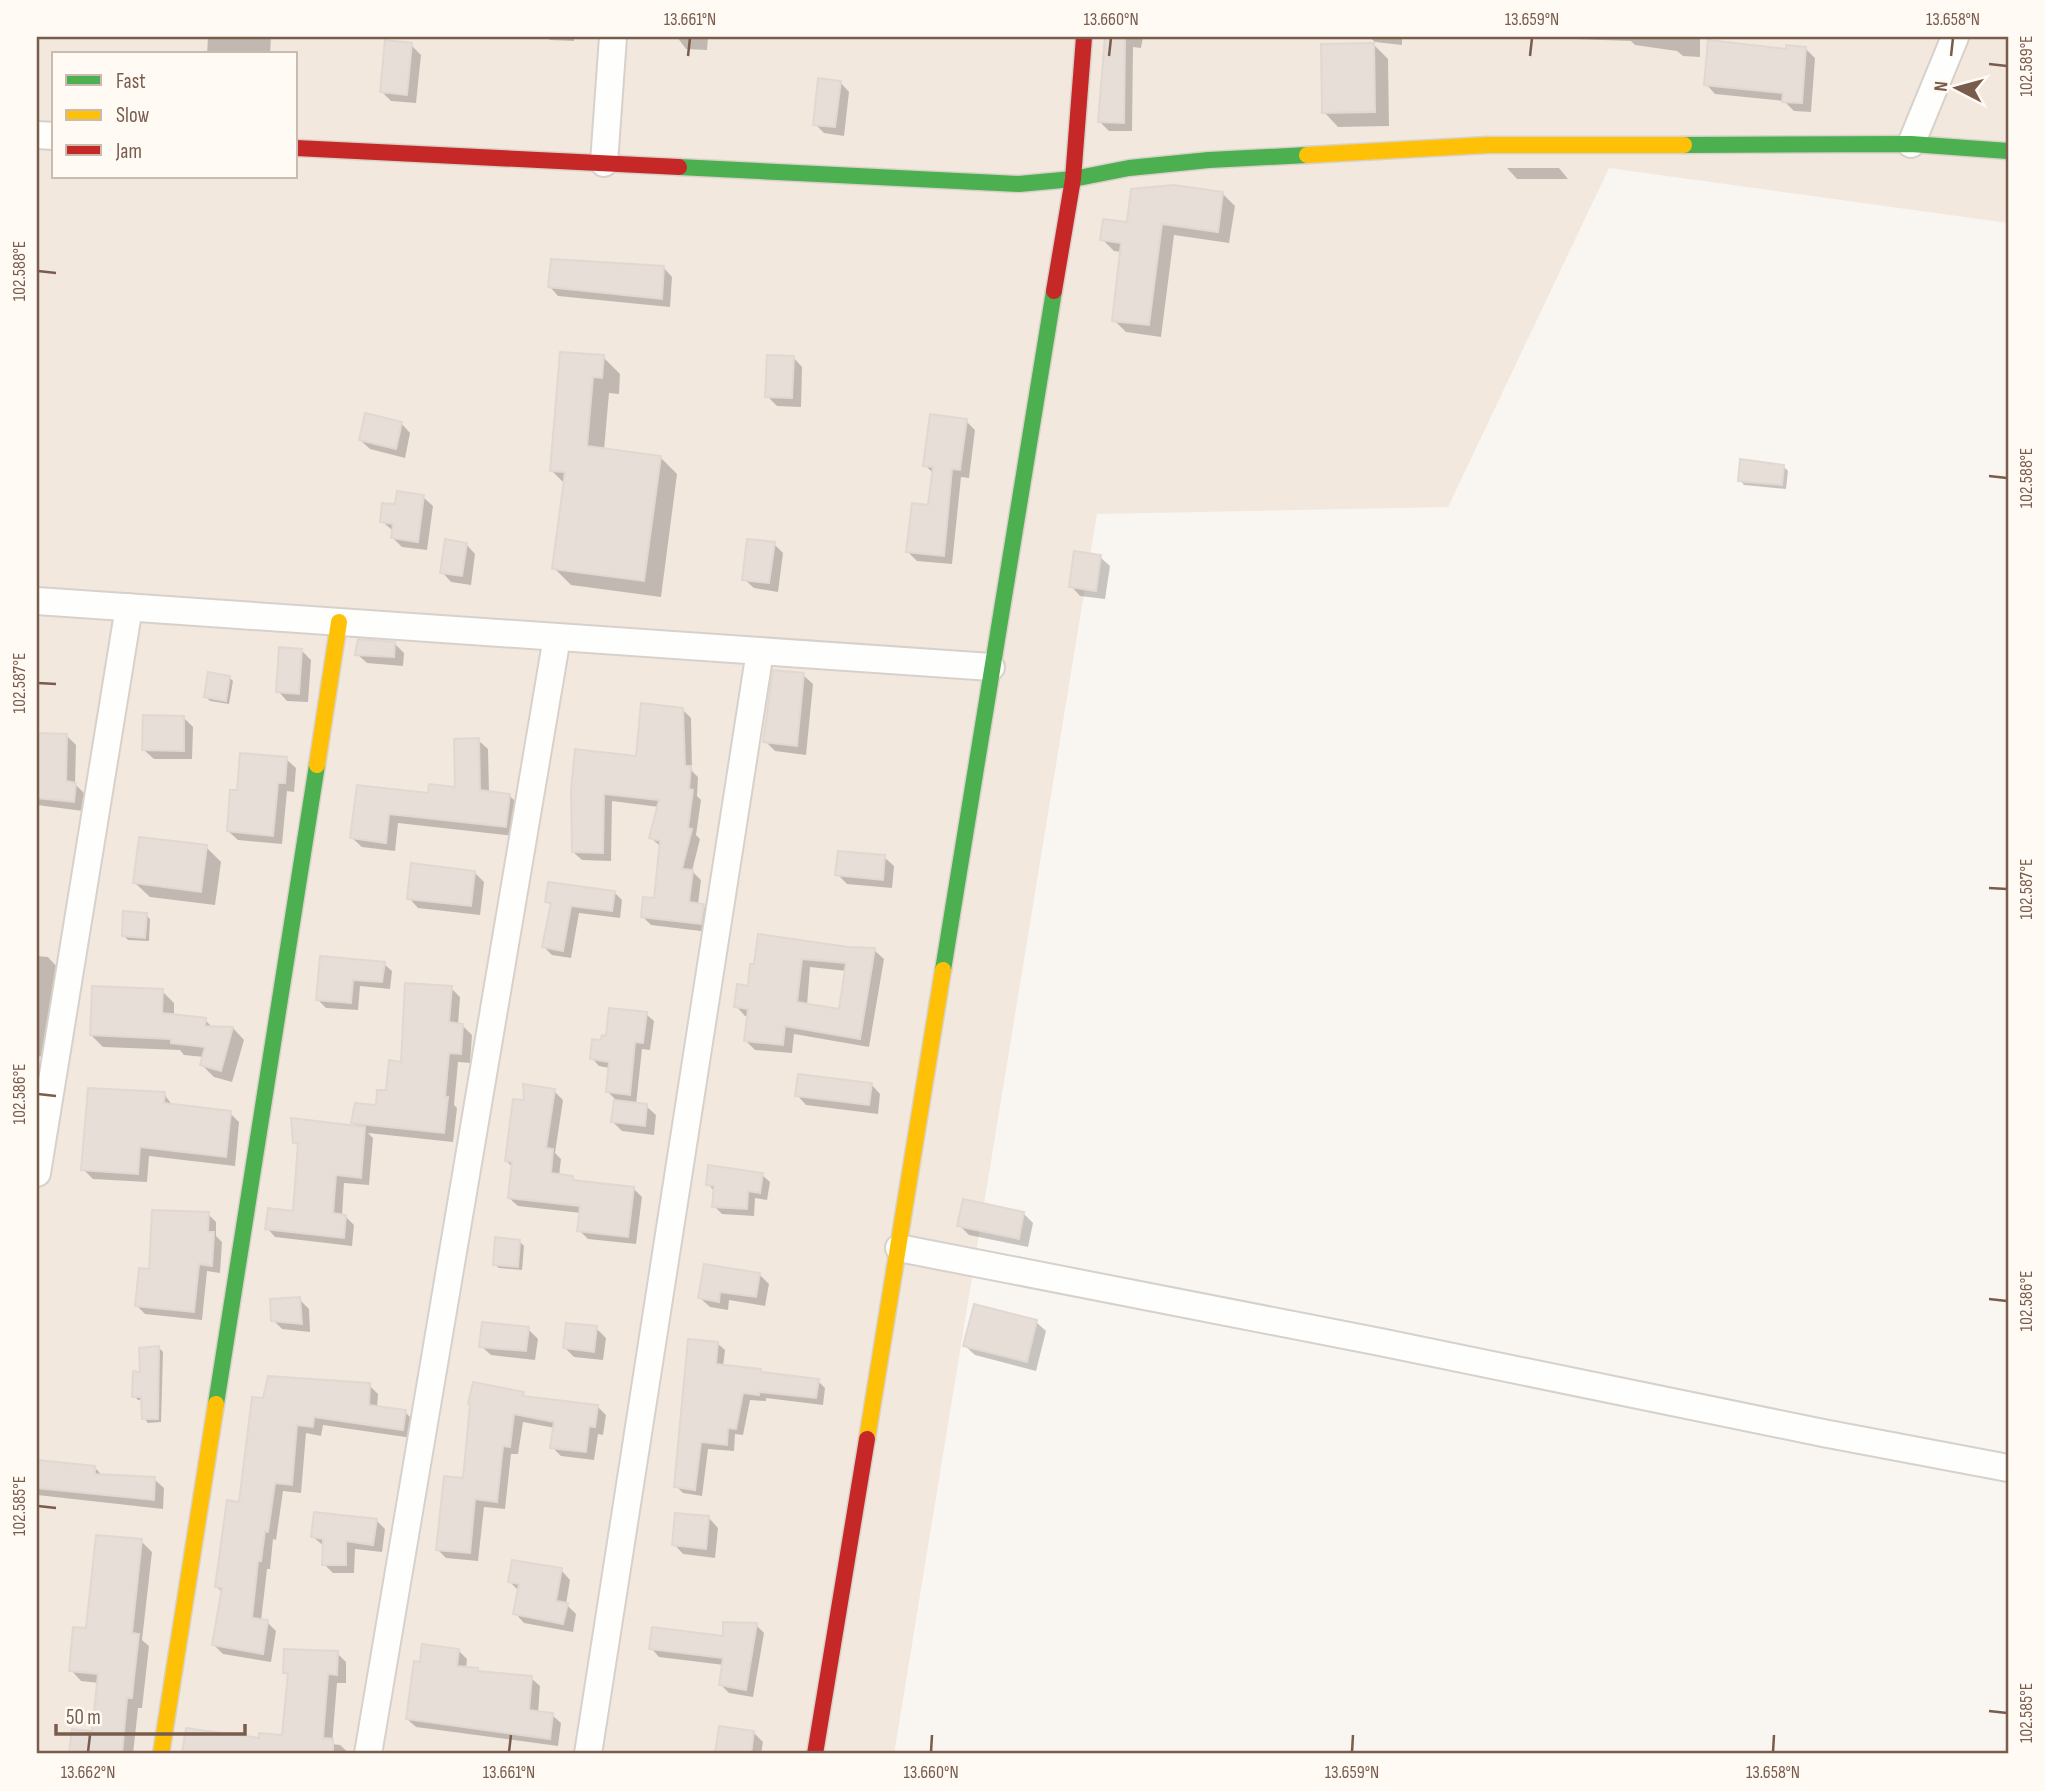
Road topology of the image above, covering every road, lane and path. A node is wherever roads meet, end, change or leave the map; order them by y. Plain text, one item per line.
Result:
1 (612, 37) edge
2 (1084, 37) edge
3 (1955, 37) edge
4 (1911, 144) junction
5 (298, 148) edge
6 (2008, 151) edge
7 (604, 163) junction
8 (1073, 180) junction
9 (37, 601) edge
10 (129, 607) junction
11 (340, 622) junction
12 (557, 637) junction
13 (760, 651) junction
14 (991, 667) junction
15 (37, 1173) edge
16 (899, 1248) junction
17 (2008, 1468) edge
18 (161, 1754) edge
19 (368, 1754) edge
20 (588, 1754) edge
21 (815, 1754) edge

1 - 7 street
2 - 8 street
3 - 4 street
4 - 6 street
4 - 8 street
5 - 7 street
7 - 8 street
8 - 14 street
9 - 10 street
10 - 11 street
10 - 15 street
11 - 12 street
11 - 18 street
12 - 13 street
12 - 19 street
13 - 14 street
13 - 20 street
14 - 16 street
16 - 17 street
16 - 21 street

